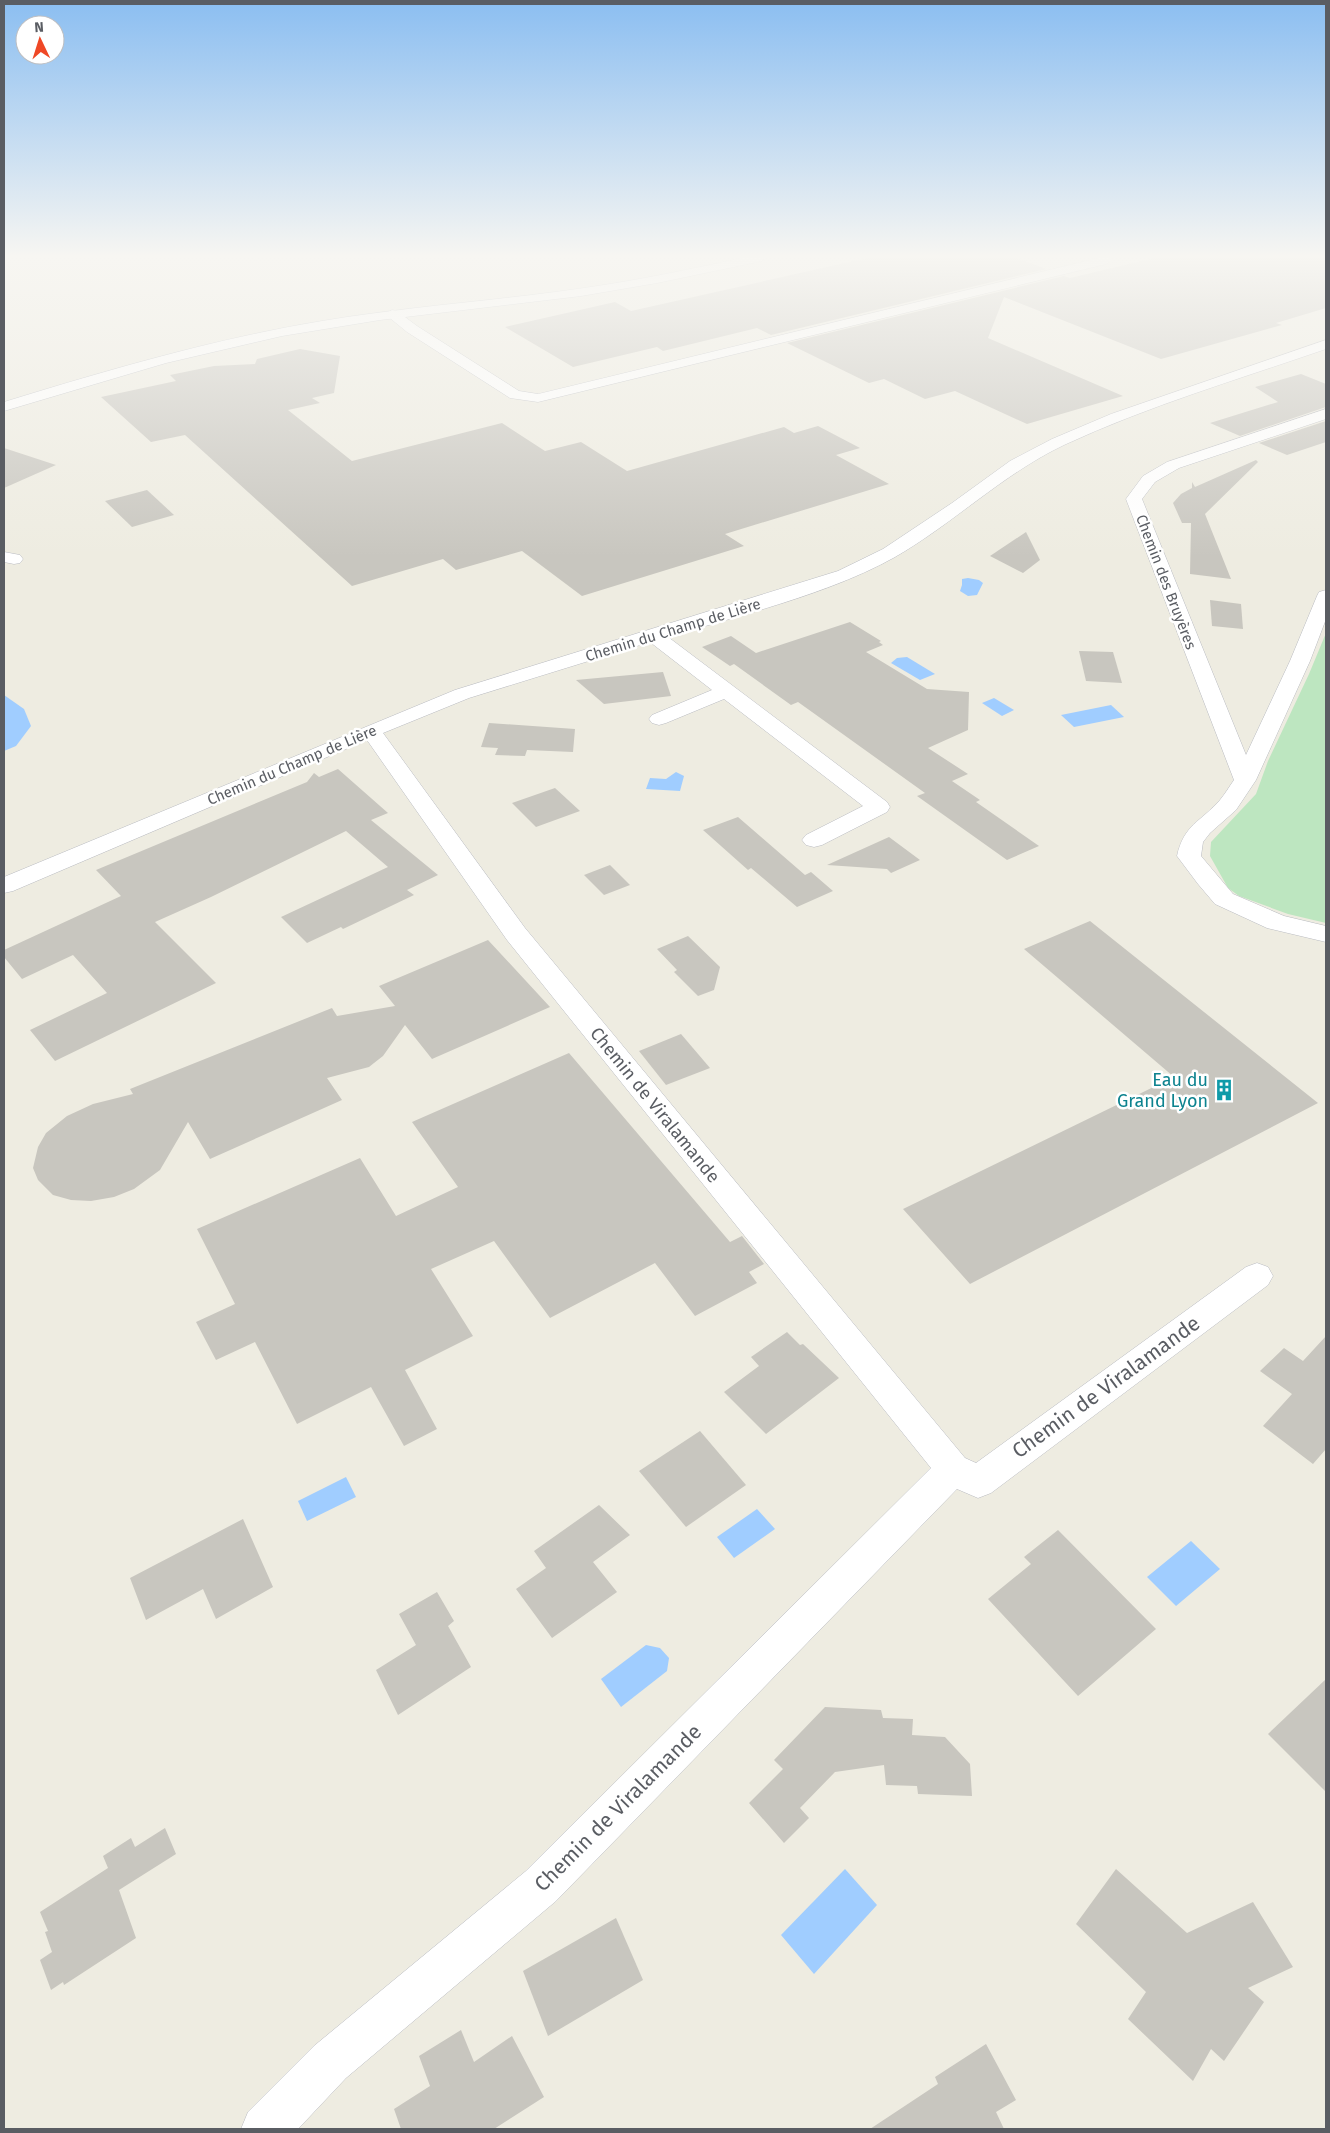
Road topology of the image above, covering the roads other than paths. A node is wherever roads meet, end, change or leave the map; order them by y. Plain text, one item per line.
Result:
1 (174, 358) edge
2 (457, 358) edge
3 (705, 358) edge
4 (1287, 358) edge
5 (52, 393) junction
6 (4, 407) edge
7 (4, 413) edge
8 (1326, 414) edge
9 (1326, 596) edge
10 (654, 636) junction
11 (727, 692) junction
12 (659, 719) dead end
13 (371, 731) junction
14 (1245, 780) junction
15 (814, 840) dead end
16 (4, 886) edge
17 (1326, 934) edge
18 (1257, 1276) dead end
19 (953, 1469) junction
20 (265, 2129) edge

1 - 5 street
2 - 3 street
4 - 10 street, Chemin du Champ de Lière
5 - 6 street
5 - 7 street
8 - 14 street, Chemin des Bruyères
9 - 14 street
10 - 11 street
10 - 13 street, Chemin du Champ de Lière
11 - 12 street
11 - 15 street
13 - 16 street, Chemin du Champ de Lière
13 - 19 street, Chemin de Viralamande
14 - 17 street
18 - 19 street, Chemin de Viralamande
19 - 20 street, Chemin de Viralamande

